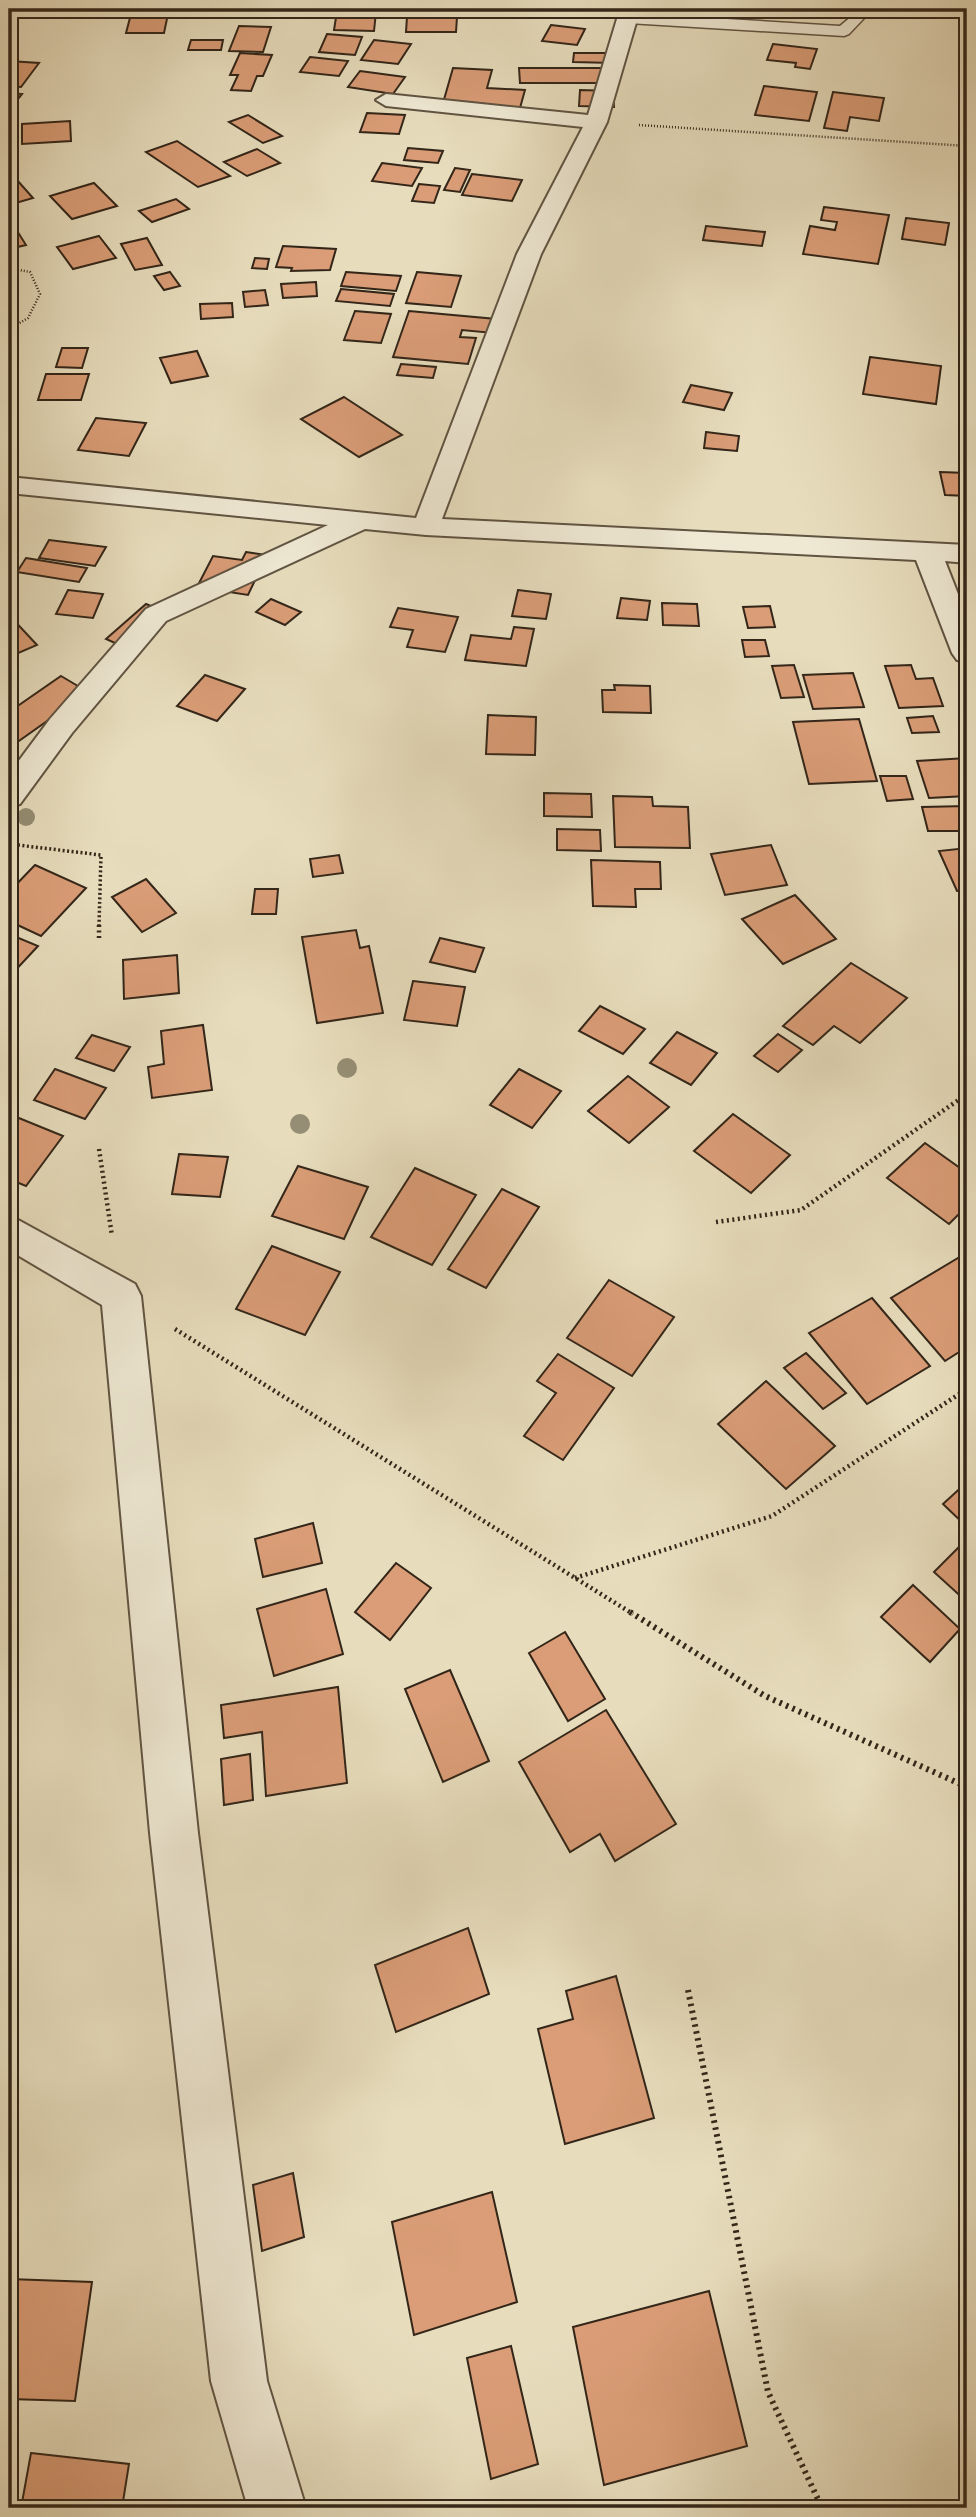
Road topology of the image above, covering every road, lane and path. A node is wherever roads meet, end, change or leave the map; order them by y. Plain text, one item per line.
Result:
1 (629, 13) edge
2 (858, 16) dead end
3 (386, 100) dead end
4 (596, 122) junction
5 (967, 146) edge
6 (9, 268) edge
7 (9, 329) edge
8 (9, 485) edge
9 (361, 520) junction
10 (426, 527) junction
11 (928, 554) junction
12 (967, 554) edge
13 (967, 653) edge
14 (9, 796) edge
15 (9, 844) edge
16 (99, 938) dead end
17 (967, 1094) edge
18 (958, 1100) junction
19 (967, 1102) edge
20 (99, 1149) dead end
21 (716, 1222) dead end
22 (9, 1231) edge
23 (121, 1296) junction
24 (967, 1389) edge
25 (575, 1578) junction
26 (967, 1787) edge
27 (688, 1990) dead end
28 (277, 2508) edge
29 (822, 2508) edge

1 - 2 lane
1 - 4 street
3 - 4 street
4 - 5 path
4 - 10 street
6 - 7 path
8 - 9 street
9 - 10 street
9 - 14 street
10 - 11 street
11 - 12 street
11 - 13 street
15 - 16 path
17 - 18 path
18 - 19 path
18 - 21 path
20 - 23 path
22 - 23 street
23 - 25 path
23 - 28 street
24 - 25 path
25 - 26 path
27 - 29 path

